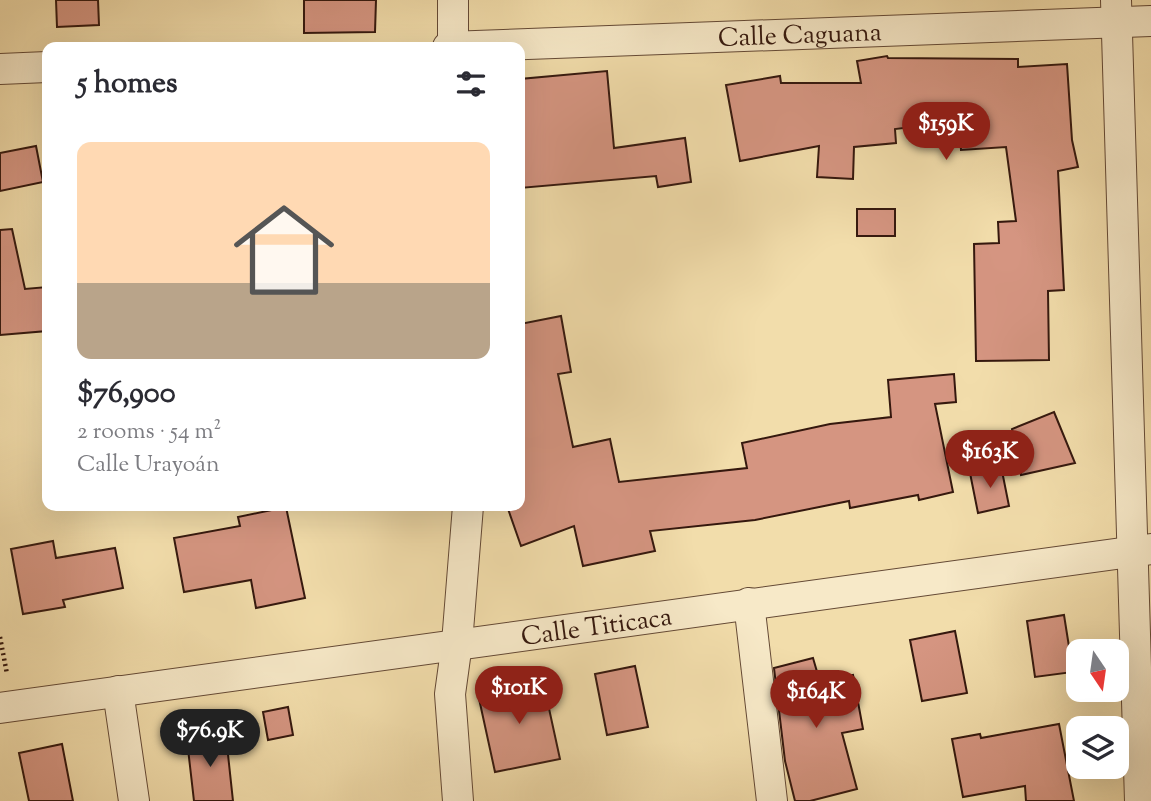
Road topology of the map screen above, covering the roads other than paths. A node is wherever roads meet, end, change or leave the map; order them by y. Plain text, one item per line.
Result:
1 (453, 0) edge
2 (1116, 11) edge
3 (1151, 21) edge
4 (452, 42) edge
5 (525, 43) edge
6 (42, 67) edge
7 (0, 69) edge
8 (467, 511) edge
9 (1142, 550) edge
10 (749, 603) junction
11 (457, 643) junction
12 (118, 691) junction
13 (0, 708) edge
14 (134, 801) edge
15 (458, 801) edge
16 (772, 801) edge
17 (1140, 801) edge

1 - 4 street
2 - 3 street, Calle Caguana
2 - 5 street, Calle Caguana
2 - 9 street
6 - 7 street
8 - 11 street
9 - 10 street, Calle Titicaca
9 - 17 street
10 - 11 street, Calle Titicaca
10 - 16 street
11 - 12 street, Calle Titicaca
11 - 15 street
12 - 13 street, Calle Titicaca
12 - 14 street

